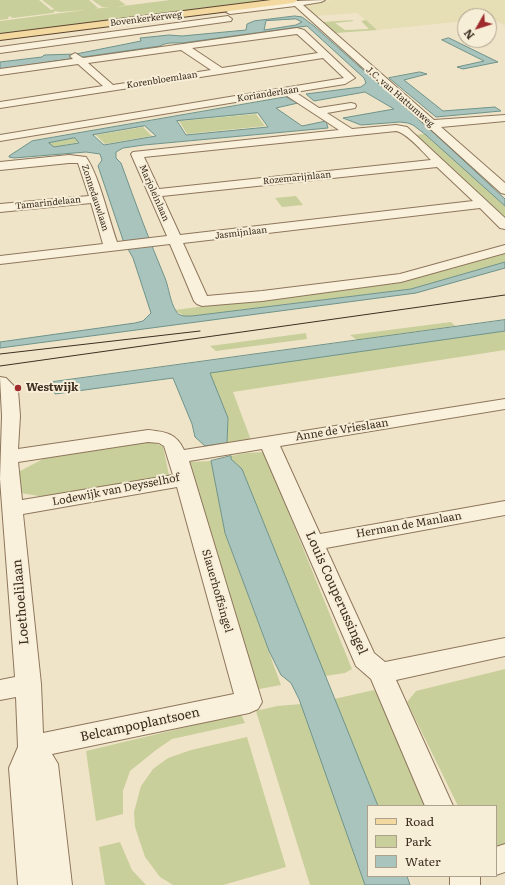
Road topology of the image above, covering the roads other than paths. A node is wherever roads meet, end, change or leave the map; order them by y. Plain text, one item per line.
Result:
1 (321, 0) edge
2 (294, 2) edge
3 (0, 37) edge
4 (59, 42) junction
5 (182, 46) junction
6 (0, 50) edge
7 (325, 55) junction
8 (79, 59) junction
9 (220, 71) junction
10 (0, 72) edge
11 (111, 88) junction
12 (286, 91) junction
13 (1, 103) edge
14 (351, 106) dead end
15 (318, 112) junction
16 (505, 118) edge
17 (431, 124) junction
18 (351, 133) junction
19 (0, 138) edge
20 (440, 163) junction
21 (0, 166) edge
22 (505, 190) edge
23 (154, 193) junction
24 (97, 198) junction
25 (482, 204) junction
26 (0, 208) edge
27 (505, 225) edge
28 (175, 240) junction
29 (116, 247) junction
30 (505, 249) edge
31 (0, 260) edge
32 (0, 382) edge
33 (505, 404) edge
34 (6, 426) edge
35 (268, 442) junction
36 (4, 448) edge
37 (178, 457) junction
38 (185, 479) junction
39 (505, 508) edge
40 (12, 509) junction
41 (313, 543) junction
42 (8, 545) edge
43 (505, 647) edge
44 (381, 673) junction
45 (28, 684) junction
46 (0, 690) edge
47 (249, 702) joint
48 (31, 747) junction
49 (439, 805) edge
50 (32, 885) edge
51 (57, 885) edge

1 - 2 street, Bovenkerkerweg
2 - 3 main road, Bovenkerkerweg
2 - 4 street, Bovenkerkerweg
2 - 17 street, J.C. van Hattumweg
4 - 6 street, Bovenkerkerweg
4 - 8 street
5 - 7 street, Korianderlaan
5 - 8 street, Korianderlaan
5 - 9 street
7 - 9 street, Korenbloemlaan
7 - 12 street, Korianderlaan
8 - 10 street, Korianderlaan
8 - 11 street
9 - 11 street, Korenbloemlaan
11 - 13 street, Korenbloemlaan
12 - 15 street
12 - 19 street, Korianderlaan
14 - 15 street
15 - 18 street
16 - 17 street
17 - 22 street, J.C. van Hattumweg
18 - 20 street, Marjoleinlaan
18 - 23 street, Marjoleinlaan
20 - 23 street, Rozemarijnlaan
20 - 25 street, Marjoleinlaan
21 - 24 street, Zonnedauwlaan
23 - 28 street, Marjoleinlaan
24 - 26 street, Tamarindelaan
24 - 29 street, Zonnedauwlaan
25 - 27 street, Marjoleinlaan
25 - 28 street, Jasmijnlaan
28 - 29 street, Jasmijnlaan
28 - 30 street, Marjoleinlaan
29 - 31 street, Jasmijnlaan
32 - 34 street, Loethoelilaan
33 - 35 street, Anne de Vrieslaan
34 - 36 street, Loethoelilaan
35 - 37 street, Anne de Vrieslaan
35 - 41 street, Louis Couperussingel
36 - 37 street, Lodewijk van Deysselhof
36 - 40 street, Loethoelilaan
37 - 38 street, Lodewijk van Deysselhof
38 - 40 street, Lodewijk van Deysselhof
38 - 47 street, Slauerhoffsingel
39 - 41 street, Herman de Manlaan
40 - 42 street, Loethoelilaan
41 - 44 street, Louis Couperussingel
42 - 45 street, Loethoelilaan
43 - 44 street
44 - 49 street, Louis Couperussingel
45 - 46 street
45 - 48 street, Loethoelilaan
47 - 48 street, Belcampoplantsoen
48 - 50 street, Loethoelilaan
48 - 51 street

